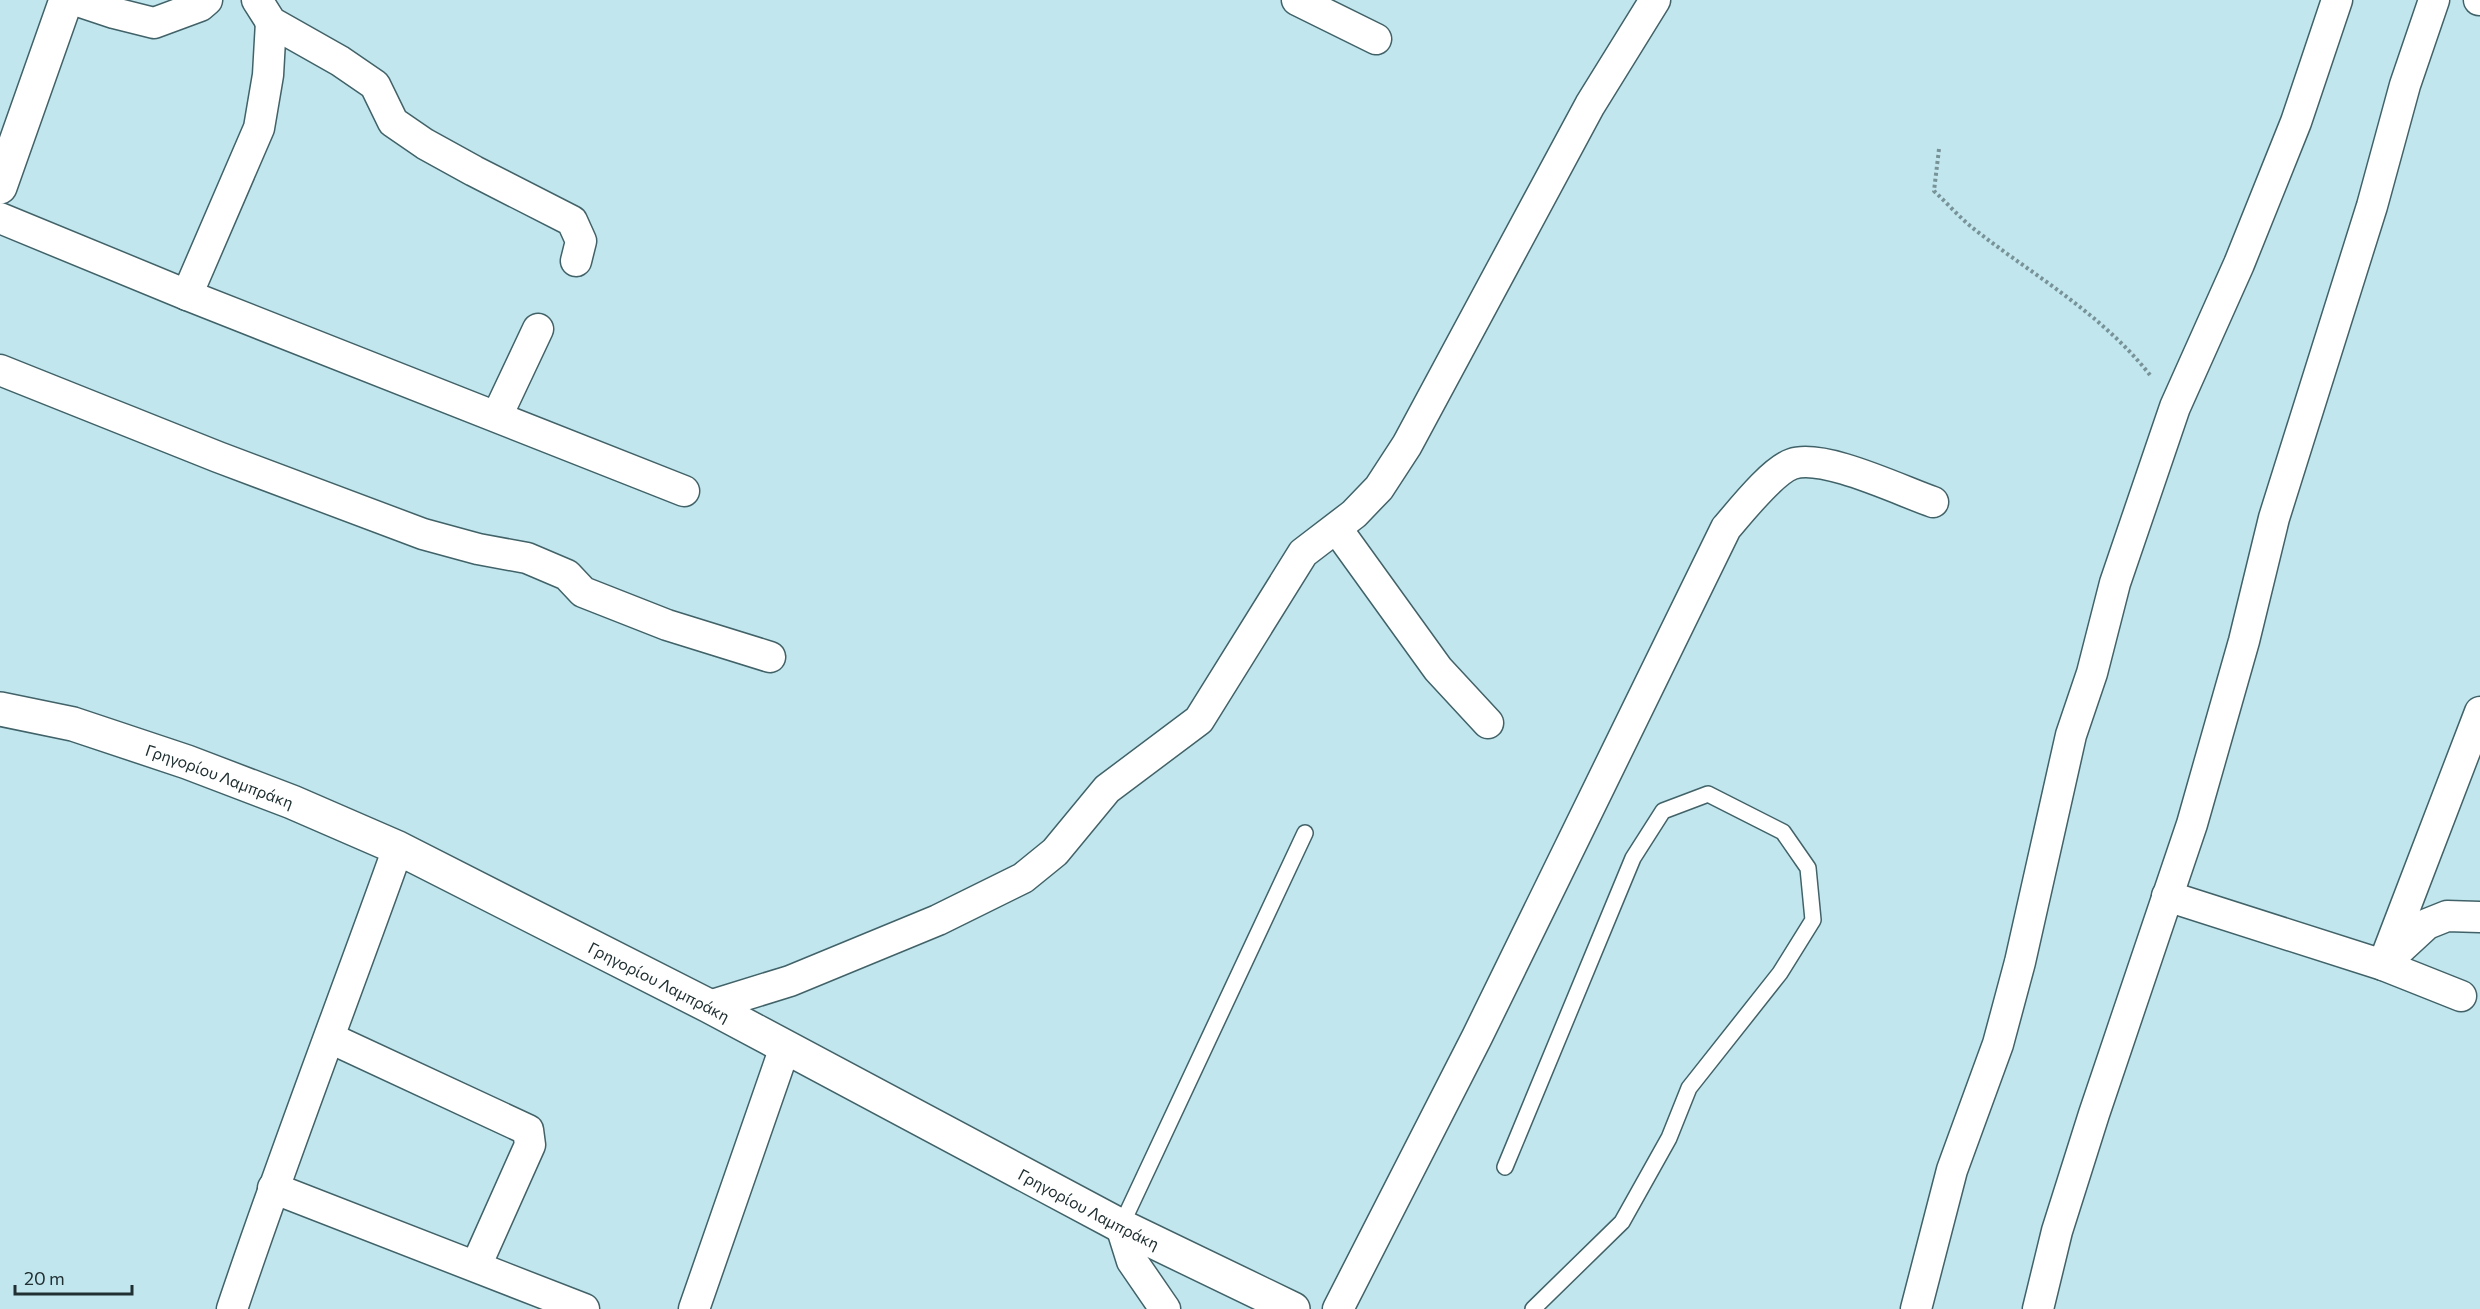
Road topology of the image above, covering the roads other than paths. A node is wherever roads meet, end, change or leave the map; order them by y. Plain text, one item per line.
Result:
1 (66, 0) edge
2 (75, 0) edge
3 (207, 0) edge
4 (1297, 0) edge
5 (1655, 0) edge
6 (2337, 0) edge
7 (2434, 0) edge
8 (264, 11) edge
9 (1376, 39) dead end
10 (0, 187) edge
11 (0, 218) edge
12 (576, 261) dead end
13 (186, 295) junction
14 (538, 329) dead end
15 (0, 370) edge
16 (497, 416) junction
17 (684, 491) dead end
18 (1933, 502) dead end
19 (1337, 529) junction
20 (770, 657) dead end
21 (0, 709) edge
22 (2480, 712) edge
23 (1488, 723) dead end
24 (1305, 833) dead end
25 (398, 848) junction
26 (2167, 896) junction
27 (2480, 917) edge
28 (2383, 964) junction
29 (2461, 996) dead end
30 (709, 1006) junction
31 (330, 1038) junction
32 (785, 1047) junction
33 (1505, 1167) dead end
34 (273, 1188) junction
35 (1121, 1226) junction
36 (476, 1266) junction
37 (232, 1309) edge
38 (584, 1309) edge
39 (694, 1309) edge
40 (1165, 1309) edge
41 (1293, 1309) edge
42 (1338, 1309) edge
43 (1533, 1309) edge
44 (1916, 1309) edge
45 (2038, 1309) edge

1 - 10 street
2 - 3 street
4 - 9 street
5 - 19 street
6 - 44 street
7 - 26 street
8 - 12 street
8 - 13 street
11 - 13 street
13 - 16 street
14 - 16 street
15 - 20 street
16 - 17 street
18 - 42 street
19 - 23 street
19 - 30 street
21 - 25 street, Γρηγορίου Λαμπράκη
22 - 28 street
24 - 35 lane
25 - 30 street, Γρηγορίου Λαμπράκη
25 - 31 street
26 - 28 street
26 - 45 street
27 - 28 street
28 - 29 street
30 - 32 street, Γρηγορίου Λαμπράκη
31 - 34 street
31 - 36 street
32 - 35 street, Γρηγορίου Λαμπράκη
32 - 39 street
33 - 43 lane
34 - 36 street
34 - 37 street
35 - 40 street
35 - 41 street, Γρηγορίου Λαμπράκη
36 - 38 street

